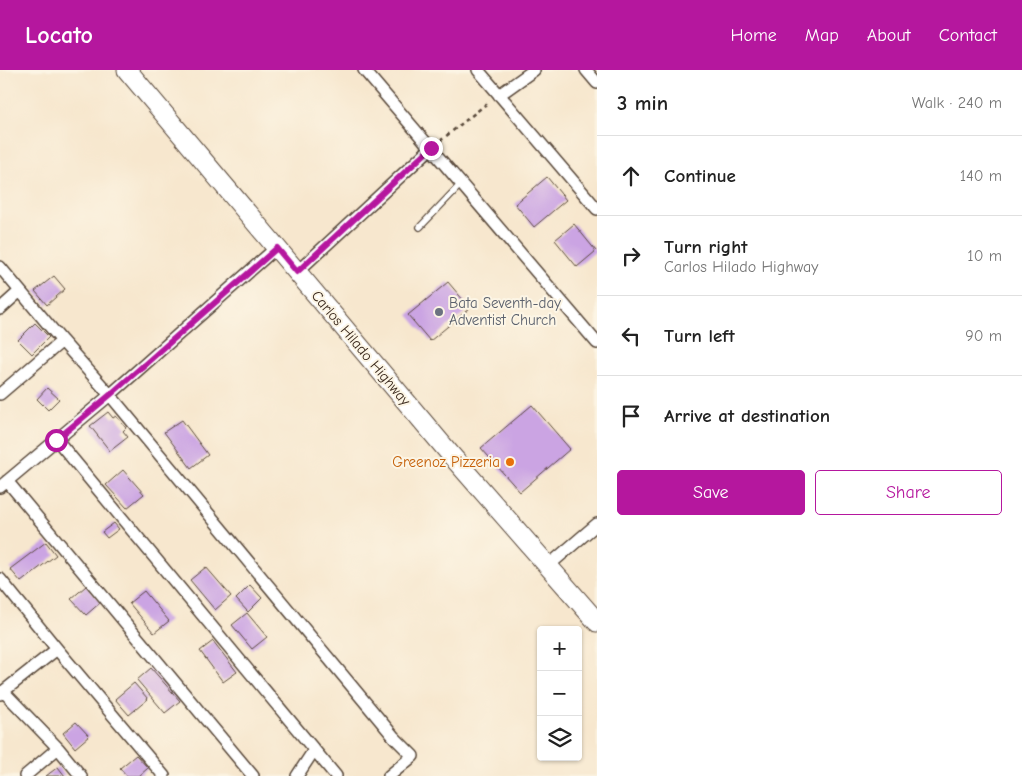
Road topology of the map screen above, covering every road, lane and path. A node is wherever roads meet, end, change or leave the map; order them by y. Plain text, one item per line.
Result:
1 (364, 70) edge
2 (478, 70) edge
3 (534, 70) edge
4 (586, 70) edge
5 (133, 72) edge
6 (597, 83) edge
7 (499, 95) junction
8 (431, 148) junction
9 (461, 184) junction
10 (597, 209) edge
11 (420, 227) dead end
12 (277, 248) junction
13 (0, 267) edge
14 (297, 272) junction
15 (20, 291) junction
16 (0, 309) edge
17 (62, 341) junction
18 (597, 343) edge
19 (0, 394) edge
20 (110, 395) junction
21 (56, 440) junction
22 (3, 484) edge
23 (597, 524) edge
24 (548, 566) junction
25 (0, 579) edge
26 (597, 622) edge
27 (57, 649) junction
28 (2, 693) edge
29 (58, 748) junction
30 (314, 750) junction
31 (24, 776) edge
32 (80, 776) edge
33 (164, 776) edge
34 (253, 776) edge
35 (297, 776) edge
36 (336, 776) edge
37 (389, 776) edge

1 - 8 street
2 - 7 street
3 - 7 street
4 - 6 street
5 - 12 main road, Carlos Hilado Highway
7 - 8 path
7 - 10 street
8 - 9 street
8 - 14 street
9 - 11 lane
9 - 18 street
12 - 14 main road, Carlos Hilado Highway
12 - 20 street
13 - 15 street
14 - 24 main road, Carlos Hilado Highway
15 - 16 street
15 - 17 street
17 - 19 street
17 - 20 street
20 - 21 street
20 - 37 street
21 - 22 street
21 - 30 street
22 - 34 street
23 - 24 street
24 - 26 main road, Carlos Hilado Highway
25 - 27 street
27 - 28 street
27 - 33 street
28 - 29 street
29 - 31 street
29 - 32 street
30 - 35 street
30 - 36 street

